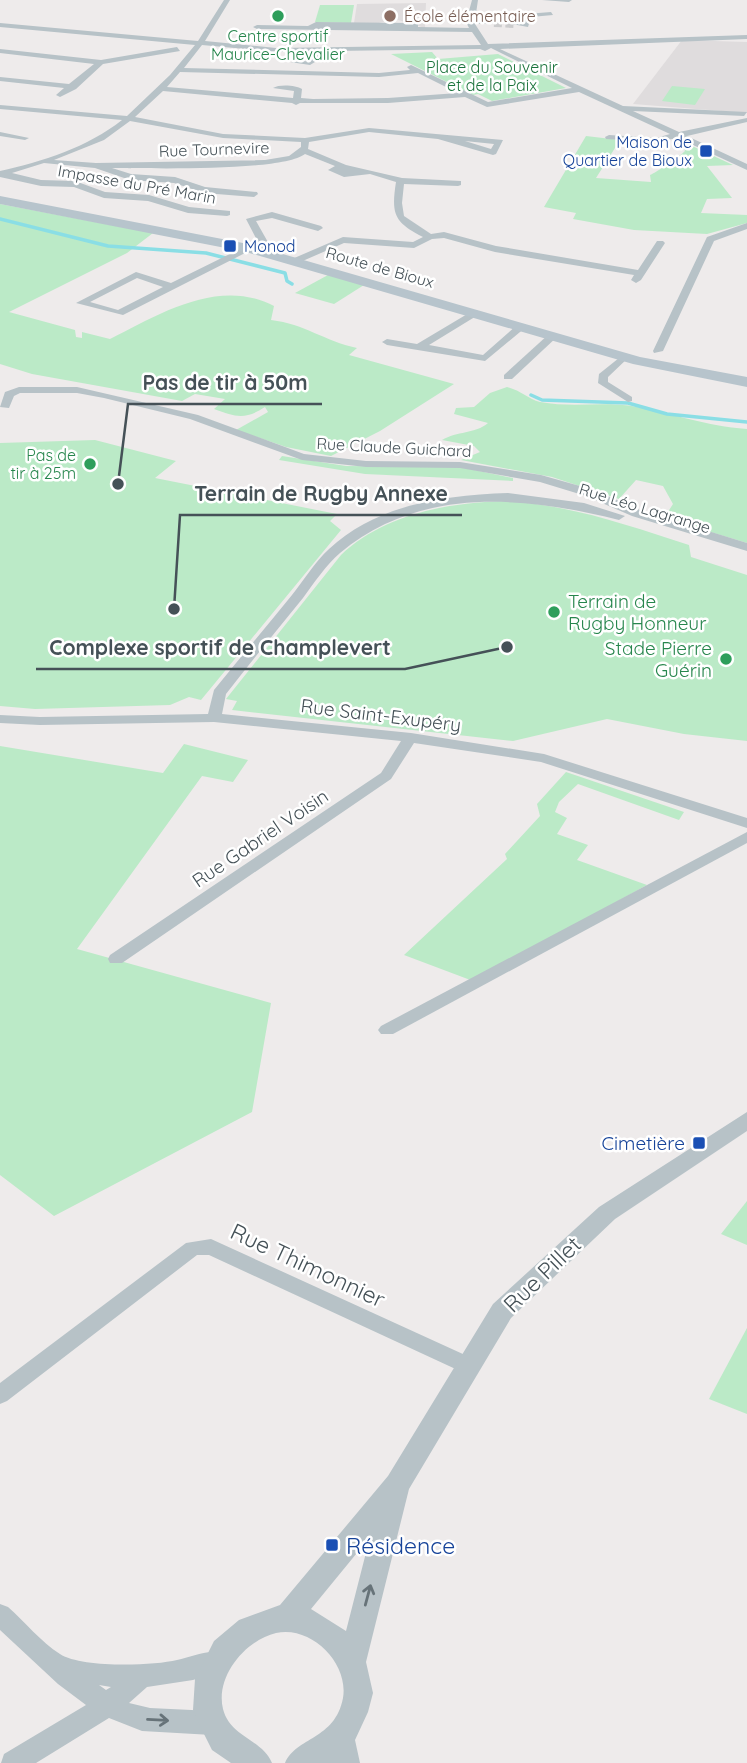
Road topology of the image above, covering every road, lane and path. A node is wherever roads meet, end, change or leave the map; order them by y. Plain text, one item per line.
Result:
1 (227, 0) edge
2 (475, 0) edge
3 (545, 0) edge
4 (569, 0) edge
5 (553, 8) edge
6 (494, 23) tunnel mouth
7 (516, 24) tunnel mouth
8 (0, 25) edge
9 (472, 26) junction
10 (257, 27) dead end
11 (747, 37) edge
12 (197, 45) junction
13 (489, 47) junction
14 (0, 51) edge
15 (331, 51) junction
16 (382, 51) junction
17 (393, 58) dead end
18 (101, 62) junction
19 (294, 62) dead end
20 (404, 63) dead end
21 (181, 70) junction
22 (418, 71) junction
23 (0, 79) edge
24 (73, 87) junction
25 (161, 88) junction
26 (277, 88) dead end
27 (580, 89) junction
28 (60, 95) dead end
29 (465, 95) junction
30 (296, 103) junction
31 (0, 107) edge
32 (620, 108) junction
33 (747, 117) edge
34 (125, 118) junction
35 (0, 134) edge
36 (679, 135) junction
37 (441, 137) junction
38 (609, 137) dead end
39 (25, 138) dead end
40 (305, 140) junction
41 (304, 151) junction
42 (42, 160) junction
43 (96, 166) junction
44 (747, 167) edge
45 (1, 173) edge
46 (400, 181) junction
47 (458, 183) dead end
48 (254, 194) dead end
49 (0, 200) edge
50 (228, 213) dead end
51 (747, 226) edge
52 (318, 228) dead end
53 (430, 237) junction
54 (660, 243) dead end
55 (254, 249) junction
56 (295, 261) junction
57 (172, 286) junction
58 (474, 313) junction
59 (521, 327) junction
60 (554, 336) junction
61 (387, 342) dead end
62 (419, 347) junction
63 (658, 351) dead end
64 (624, 357) junction
65 (509, 377) dead end
66 (747, 382) edge
67 (628, 399) dead end
68 (5, 406) dead end
69 (747, 547) edge
70 (747, 557) edge
71 (214, 718) junction
72 (0, 719) edge
73 (411, 737) junction
74 (747, 823) edge
75 (747, 837) edge
76 (116, 959) dead end
77 (387, 1030) dead end
78 (747, 1120) edge
79 (469, 1366) junction
80 (0, 1395) edge
81 (397, 1484) junction
82 (0, 1615) edge
83 (286, 1619) junction
84 (215, 1662) junction
85 (352, 1662) junction
86 (60, 1667) junction
87 (139, 1679) junction
88 (106, 1706) junction
89 (212, 1723) junction
90 (342, 1751) edge
91 (13, 1763) edge
92 (257, 1763) edge
93 (300, 1763) edge

1 - 12 street
2 - 9 street
3 - 5 street
4 - 5 street
5 - 7 street
6 - 9 street
8 - 12 street
9 - 10 street
9 - 13 street
11 - 13 street
12 - 15 street
12 - 18 street
12 - 21 street
13 - 16 street
13 - 27 street
14 - 18 street
15 - 16 street
15 - 19 street
16 - 17 street
18 - 24 street
20 - 22 street
21 - 22 street
21 - 25 street
22 - 29 street
23 - 24 street
24 - 28 street
25 - 30 street
25 - 34 street
26 - 30 street
27 - 29 street
27 - 32 street
29 - 30 street
31 - 34 street, Rue Tournevire
32 - 33 street
32 - 36 street
33 - 36 street
34 - 40 street, Rue Tournevire
34 - 42 street
35 - 39 street
36 - 38 street
36 - 44 street
37 - 37 street
37 - 40 street, Rue Tournevire
40 - 41 street
41 - 43 street, Rue Tournevire
41 - 46 street
42 - 43 street, Impasse du Pré Marin
42 - 45 street
43 - 48 street, Impasse du Pré Marin
45 - 50 street, Impasse du Pré Marin
46 - 47 street
46 - 53 street
49 - 55 main road, Route de Bioux
51 - 63 street
52 - 55 street
53 - 54 street
53 - 56 street
55 - 56 main road, Route de Bioux
55 - 57 street
56 - 58 main road, Route de Bioux
57 - 57 street
58 - 59 main road, Route de Bioux
58 - 62 street
59 - 60 main road, Route de Bioux
59 - 62 street
60 - 64 main road, Route de Bioux
60 - 65 street
61 - 62 street
64 - 66 main road, Route de Bioux
64 - 67 street
68 - 69 street, Rue Claude Guichard
70 - 71 street, Rue Léo Lagrange
71 - 72 street, Rue Saint-Exupéry
71 - 73 street, Rue Saint-Exupéry
73 - 74 street, Rue Saint-Exupéry
73 - 76 street, Rue Gabriel Voisin
75 - 77 street
78 - 79 street, Rue Pillet
79 - 80 street, Rue Thimonnier
79 - 81 street, Rue Pillet
81 - 83 street, Rue Pillet
85 -> 81 street, Rue Pillet
82 - 86 street
83 - 84 street
83 - 85 street
84 - 87 street
84 - 89 street
85 - 90 street
86 - 87 street
86 - 88 street
87 - 88 street
88 -> 89 street
88 - 91 street
89 - 92 street
90 - 93 street

